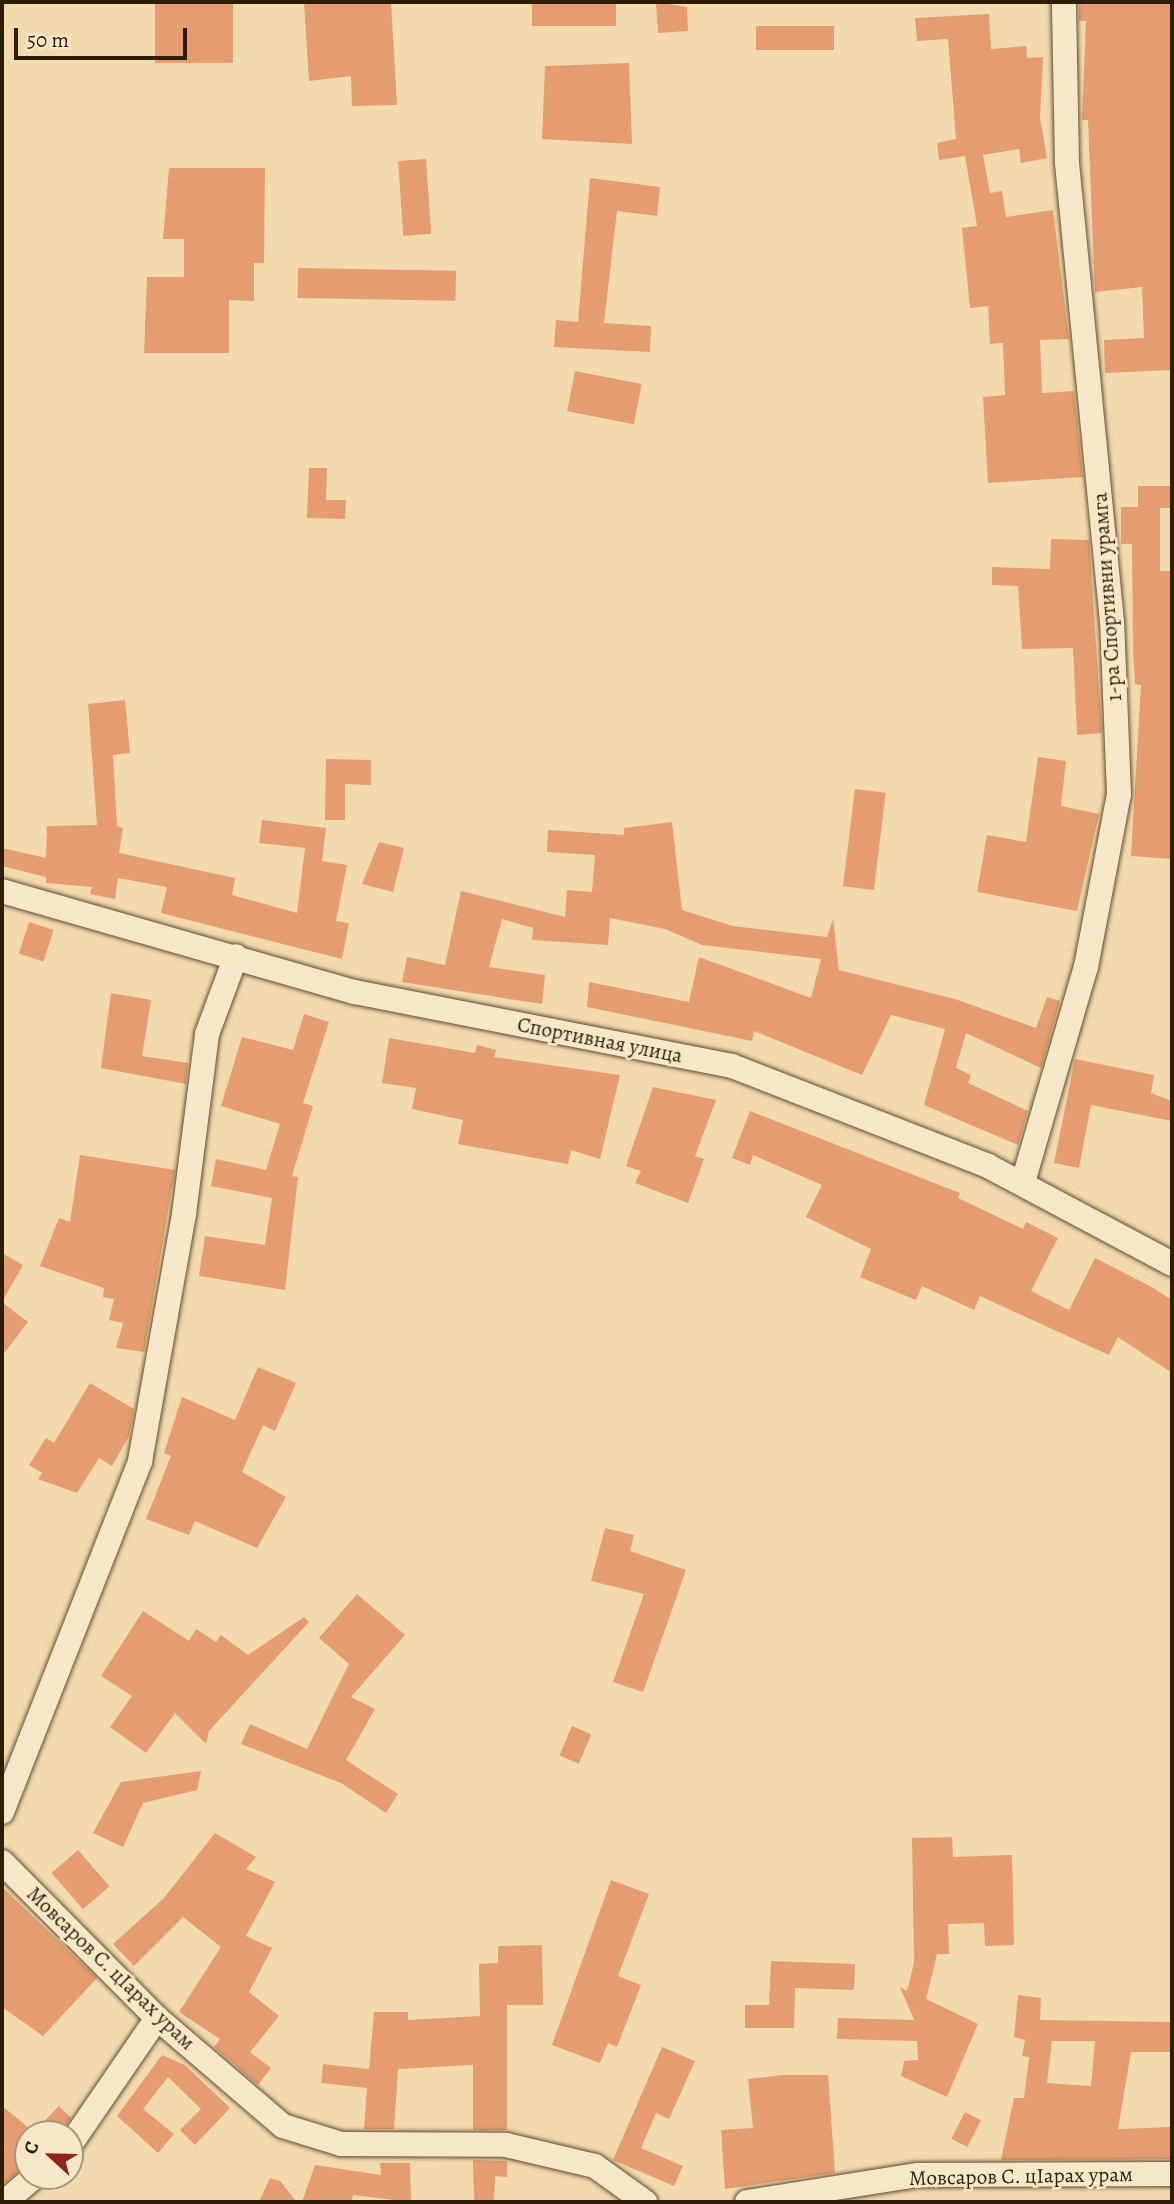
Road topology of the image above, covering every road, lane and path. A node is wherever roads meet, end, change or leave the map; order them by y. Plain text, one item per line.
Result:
1 (1064, 2) edge
2 (2, 891) edge
3 (236, 956) junction
4 (1023, 1182) junction
5 (1172, 1264) edge
6 (2, 1812) edge
7 (2, 1862) edge
8 (157, 2018) junction
9 (84, 2125) edge
10 (1172, 2174) edge
11 (18, 2190) edge
12 (5, 2202) edge
13 (645, 2202) edge
14 (747, 2202) edge

1 - 4 street, 1-ра Спортивни урамга
2 - 3 street, Спортивная улица
3 - 4 street, Спортивная улица
3 - 6 street
4 - 5 street, Спортивная улица
7 - 8 street, Мовсаров С. цIарах урам
8 - 9 street
8 - 13 street, Мовсаров С. цIарах урам
10 - 14 street, Мовсаров С. цIарах урам
11 - 12 street

